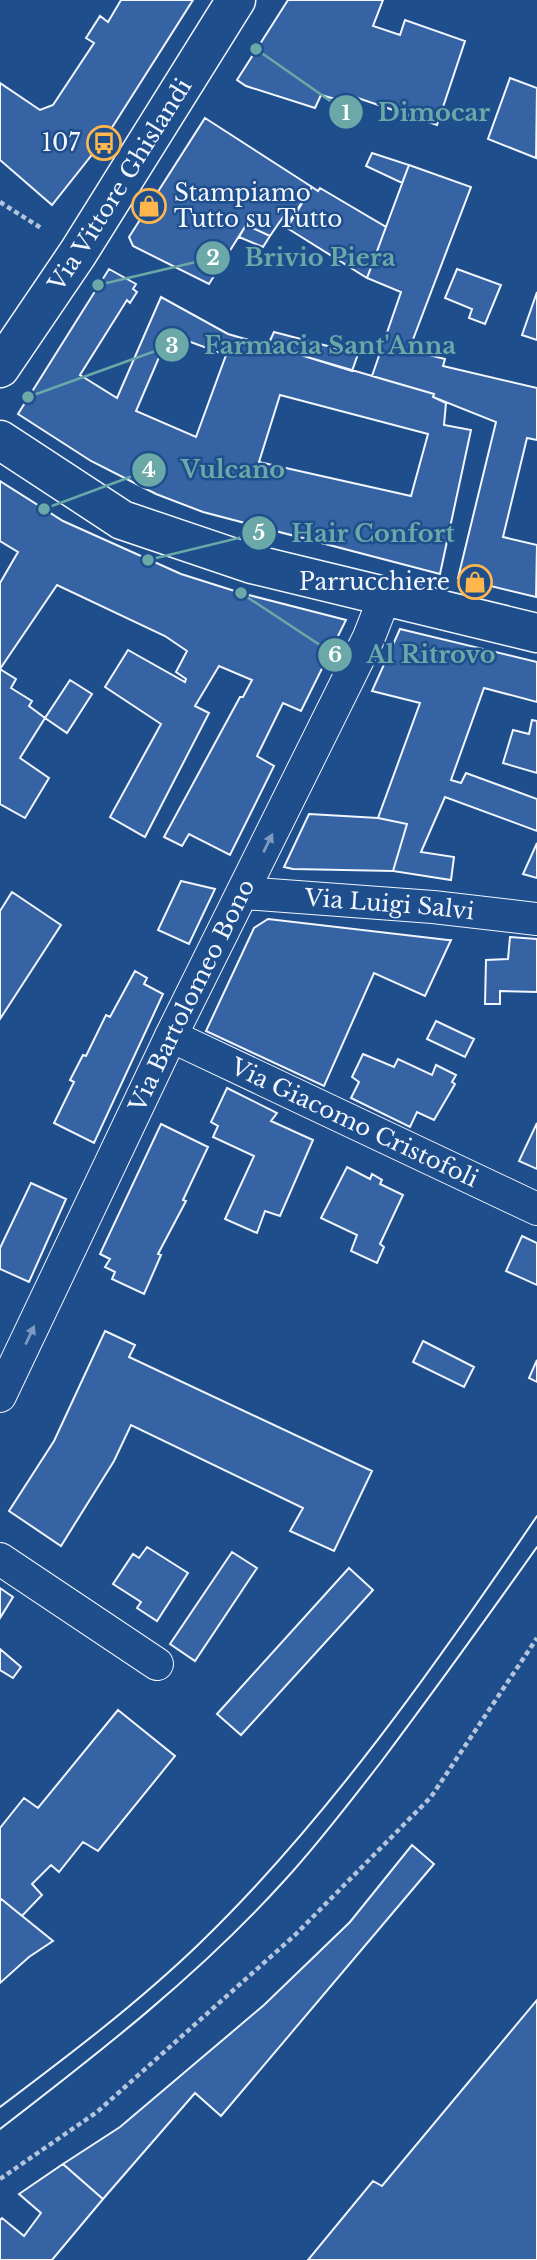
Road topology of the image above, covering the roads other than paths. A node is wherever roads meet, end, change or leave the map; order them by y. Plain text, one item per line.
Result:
1 (236, 0) edge
2 (0, 368) edge
3 (0, 440) edge
4 (385, 596) junction
5 (537, 633) edge
6 (243, 893) junction
7 (537, 919) edge
8 (171, 1036) junction
9 (537, 1209) edge
10 (0, 1396) edge
11 (0, 1559) edge
12 (157, 1664) dead end

1 - 2 main road, Via Vittore Ghislandi
3 - 4 main road
4 - 5 main road
6 -> 4 street, Via Bartolomeo Bono
6 - 7 street, Via Luigi Salvi
6 - 8 street, Via Bartolomeo Bono
8 - 9 street, Via Giacomo Cristofoli
10 -> 8 street, Via Bartolomeo Bono
11 - 12 street

